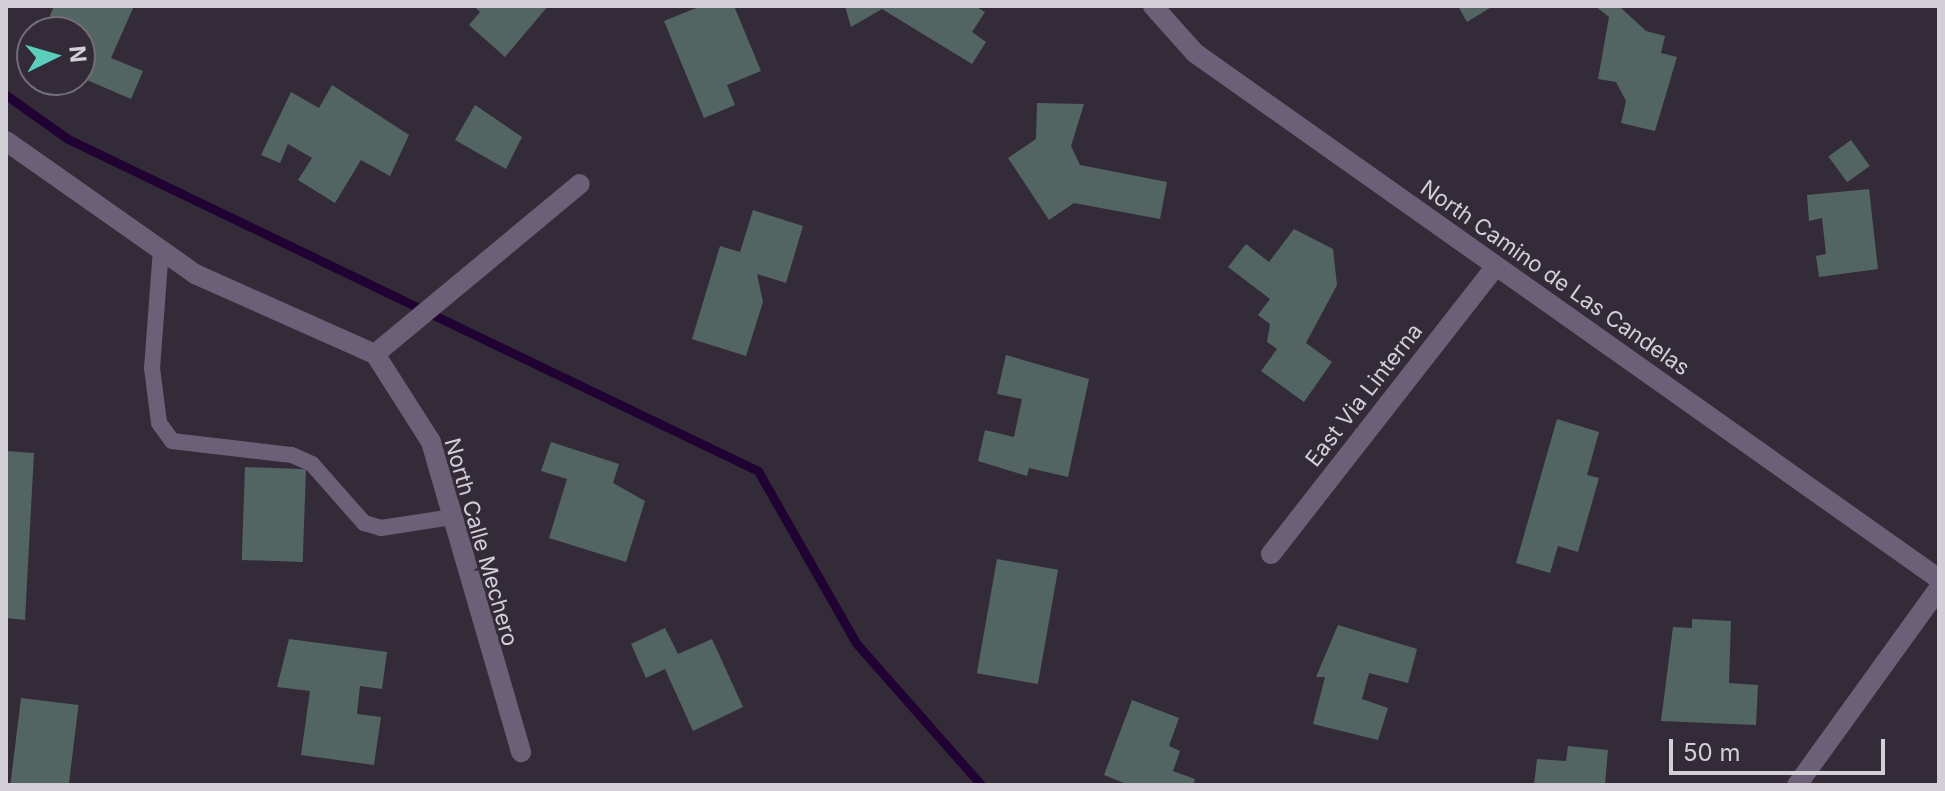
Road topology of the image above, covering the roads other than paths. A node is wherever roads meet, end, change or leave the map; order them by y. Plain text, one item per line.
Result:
1 (1153, 6) edge
2 (6, 141) edge
3 (580, 184) dead end
4 (161, 249) junction
5 (1496, 266) junction
6 (375, 354) junction
7 (453, 517) junction
8 (1271, 554) dead end
9 (1939, 579) edge
10 (1939, 588) edge
11 (521, 752) dead end
12 (1797, 785) edge

1 - 5 street, North Camino de Las Candelas
2 - 4 street
3 - 6 street
4 - 6 street
4 - 7 lane
5 - 8 street, East Via Linterna
5 - 9 street, North Camino de Las Candelas
6 - 7 street, North Calle Mechero
7 - 11 street, North Calle Mechero
10 - 12 street

